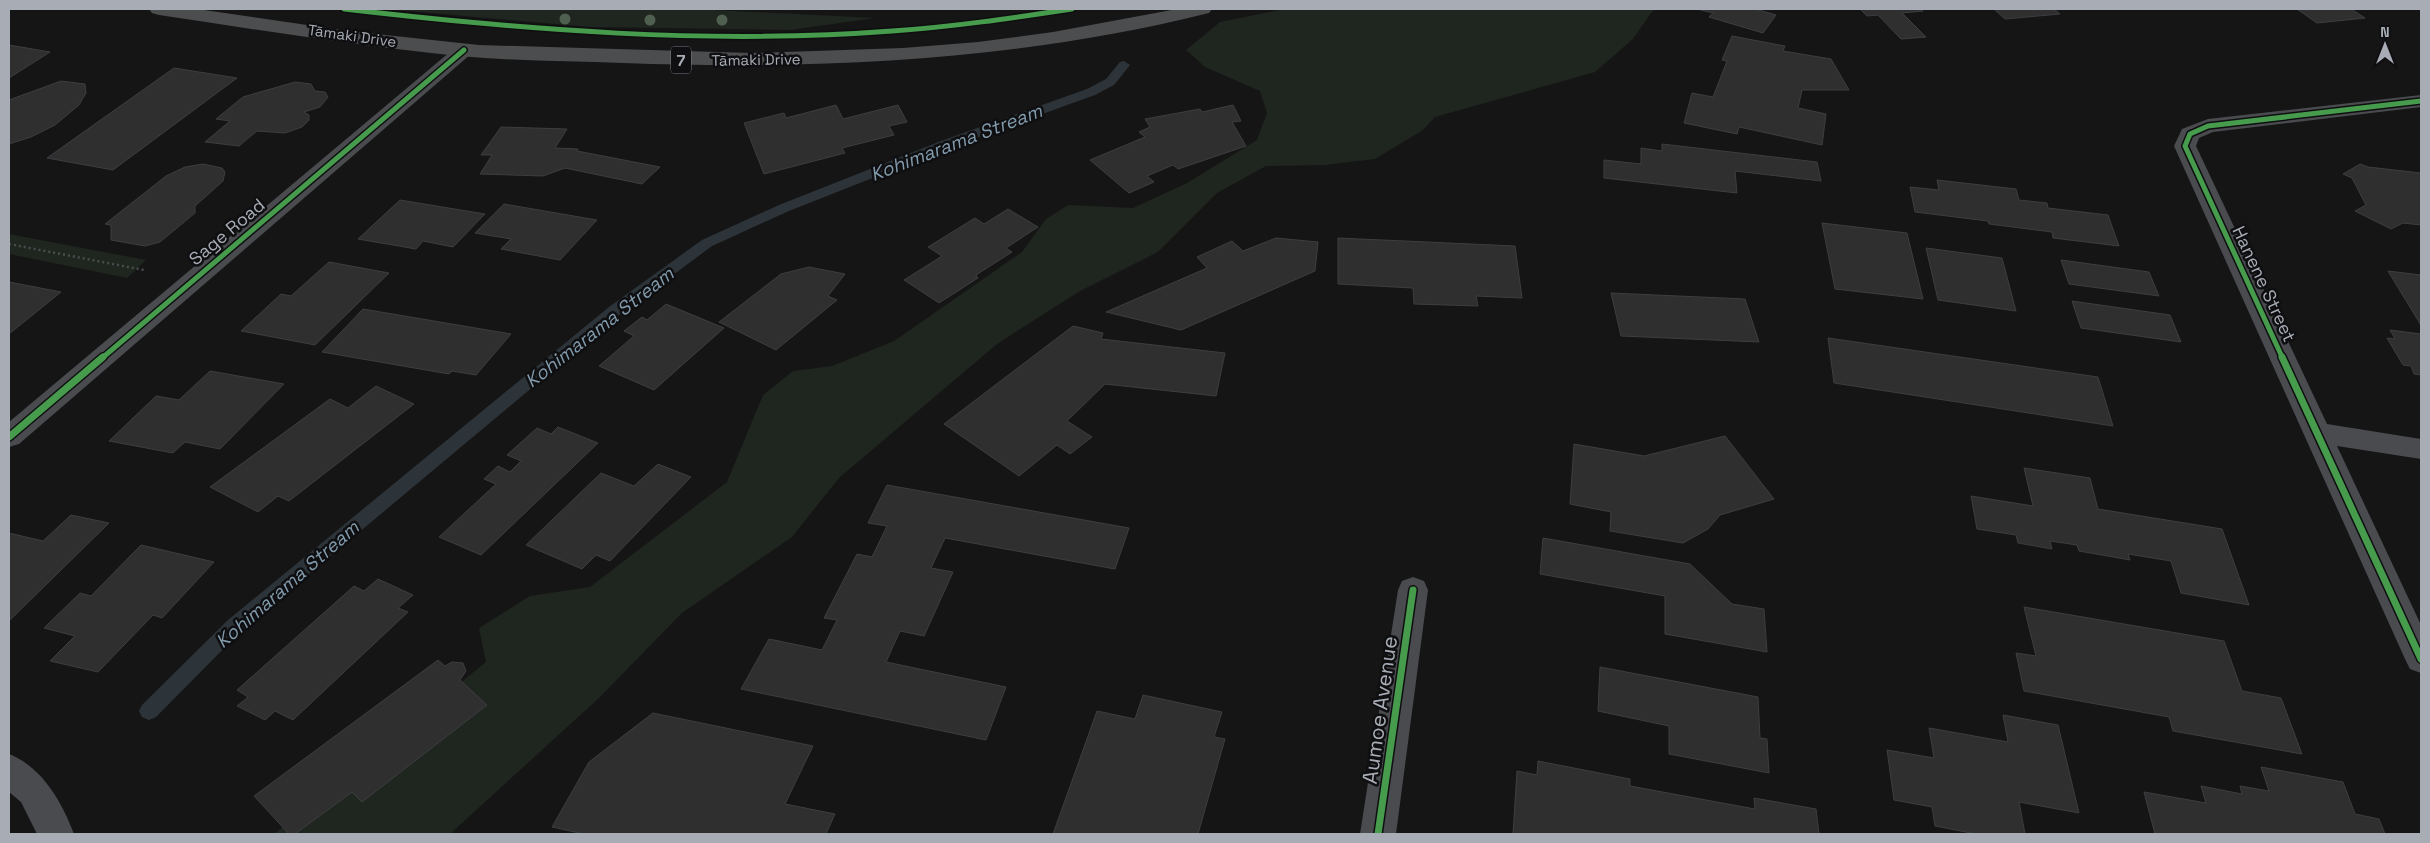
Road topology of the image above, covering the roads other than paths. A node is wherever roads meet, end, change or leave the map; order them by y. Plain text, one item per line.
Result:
1 (159, 9) edge
2 (1202, 9) edge
3 (464, 50) junction
4 (2421, 101) edge
5 (2316, 433) junction
6 (9, 437) edge
7 (2421, 449) edge
8 (1414, 590) dead end
9 (2421, 659) edge
10 (9, 770) edge
11 (56, 834) edge
12 (1378, 834) edge

1 - 3 main road, Tāmaki Drive / 7
2 - 3 main road, Tāmaki Drive / 7
3 - 6 street, Sage Road
4 - 5 street, Hanene Street
5 - 7 street
5 - 9 street, Hanene Street
8 - 12 street, Aumoe Avenue
10 - 11 street

